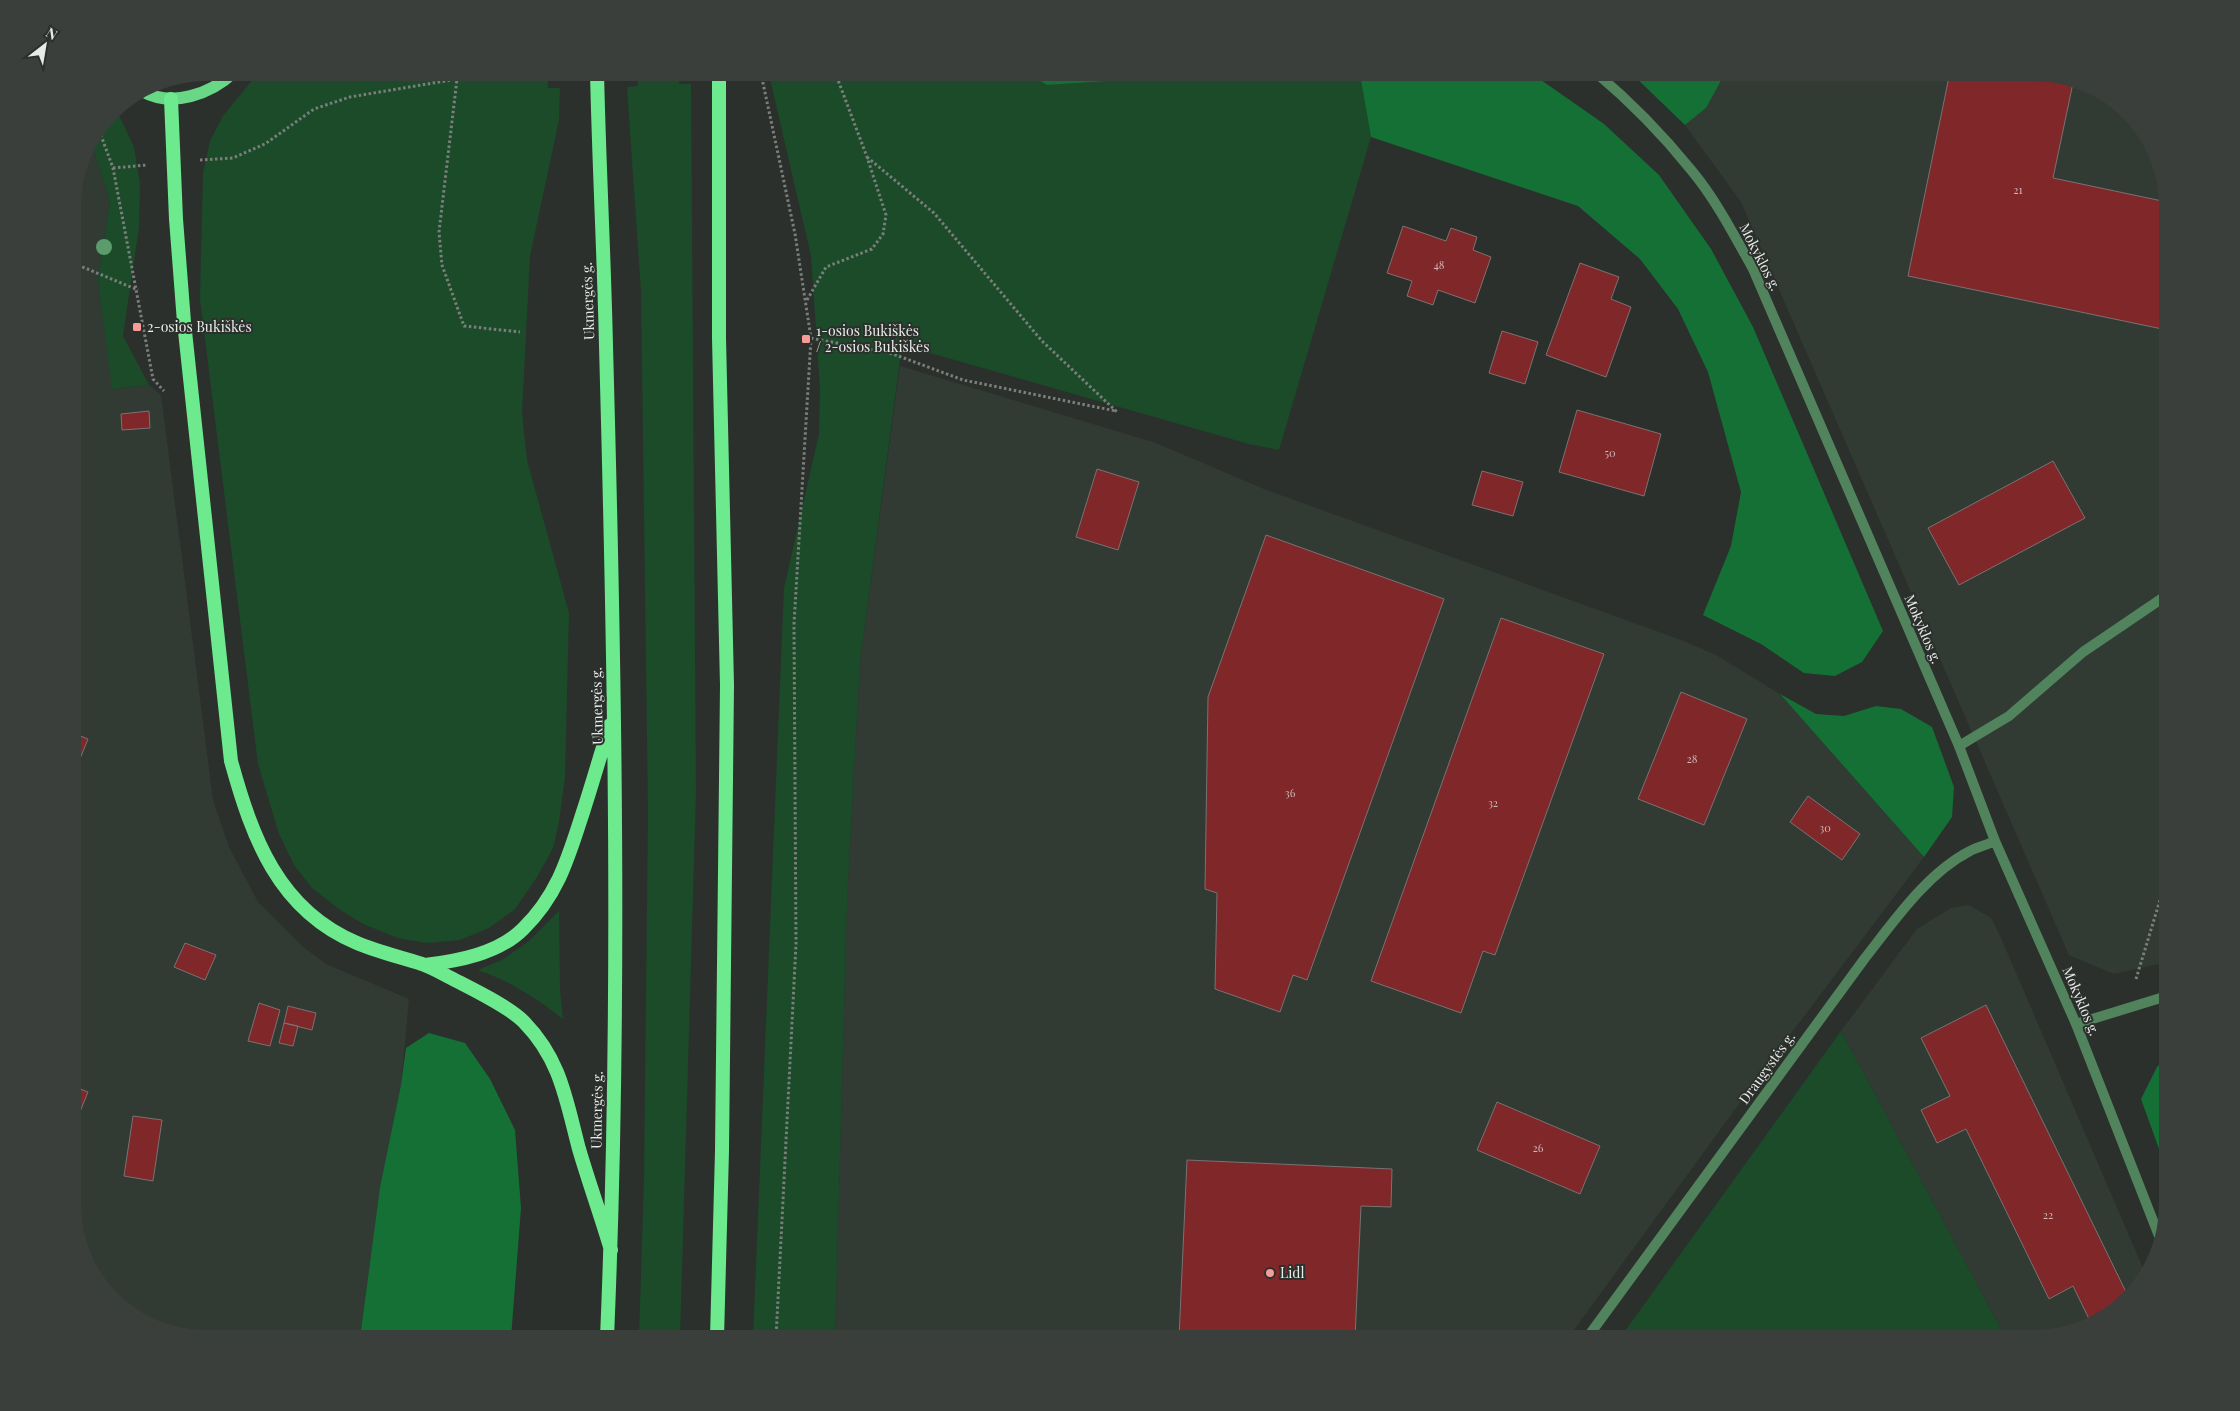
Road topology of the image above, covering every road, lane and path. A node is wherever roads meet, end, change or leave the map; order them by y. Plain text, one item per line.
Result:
1 (1606, 81) edge
2 (222, 82) edge
3 (441, 82) edge
4 (457, 82) edge
5 (598, 82) edge
6 (719, 82) edge
7 (763, 82) edge
8 (840, 82) edge
9 (152, 94) edge
10 (170, 99) junction
11 (102, 137) edge
12 (867, 157) junction
13 (213, 159) dead end
14 (82, 267) edge
15 (138, 290) junction
16 (806, 301) junction
17 (520, 332) dead end
18 (811, 338) junction
19 (165, 393) dead end
20 (2158, 601) edge
21 (614, 712) junction
22 (1959, 746) junction
23 (1995, 841) junction
24 (2159, 904) edge
25 (424, 965) junction
26 (2159, 999) edge
27 (2126, 1009) junction
28 (2076, 1024) junction
29 (2156, 1229) edge
30 (611, 1250) junction
31 (607, 1330) edge
32 (717, 1330) edge
33 (776, 1330) edge
34 (1593, 1330) edge

1 - 22 street, Mokyklos g.
2 - 10 main road
3 - 13 path
4 - 17 path
5 - 21 highway, Ukmergės g.
6 - 32 highway
7 - 16 path
8 - 12 path
9 - 10 main road
10 - 25 highway
11 - 15 path
12 - 16 path
12 - 18 path
14 - 15 path
15 - 19 path
16 - 18 path
18 - 33 path
20 - 22 street
21 - 25 highway
21 - 30 highway, Ukmergės g.
22 - 23 street, Mokyklos g.
23 - 28 street, Mokyklos g.
23 - 34 street, Draugystės g.
24 - 27 path
25 - 30 highway
26 - 27 street
27 - 28 street
28 - 29 street, Mokyklos g.
30 - 31 highway, Ukmergės g.

